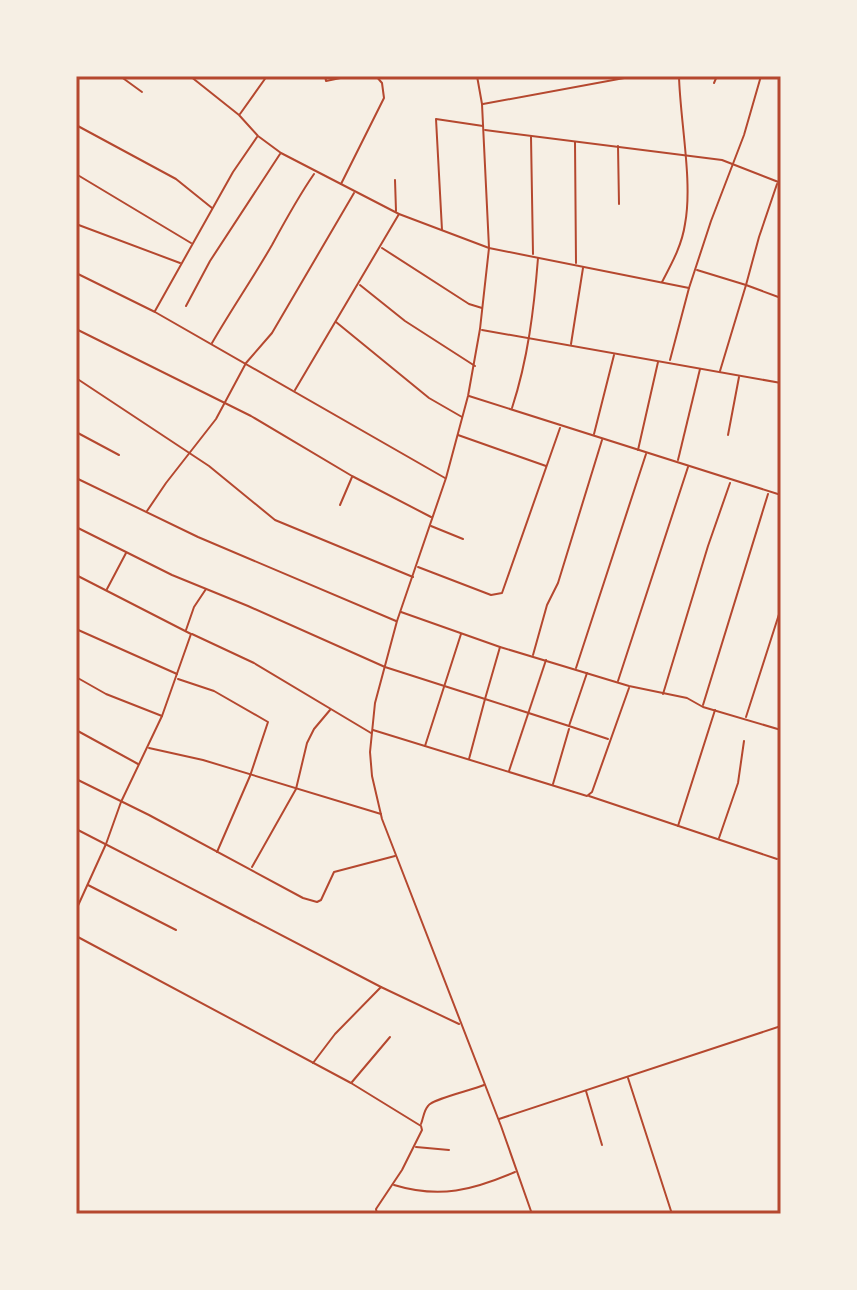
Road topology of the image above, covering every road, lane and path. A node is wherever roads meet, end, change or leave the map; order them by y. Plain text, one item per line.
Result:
1 (120, 76) edge
2 (190, 76) edge
3 (325, 76) edge
4 (376, 76) edge
5 (477, 76) edge
6 (635, 76) edge
7 (679, 76) edge
8 (717, 76) edge
9 (761, 76) edge
10 (264, 77) edge
11 (714, 83) dead end
12 (142, 92) dead end
13 (482, 104) junction
14 (239, 115) junction
15 (76, 125) edge
16 (484, 128) junction
17 (258, 136) junction
18 (531, 136) junction
19 (575, 140) junction
20 (618, 145) junction
21 (281, 153) junction
22 (685, 154) junction
23 (733, 164) junction
24 (316, 172) junction
25 (76, 174) edge
26 (395, 180) dead end
27 (779, 183) edge
28 (341, 185) junction
29 (355, 192) junction
30 (619, 204) dead end
31 (213, 208) junction
32 (398, 213) junction
33 (76, 224) edge
34 (443, 231) junction
35 (192, 244) junction
36 (381, 248) junction
37 (489, 248) junction
38 (536, 256) junction
39 (180, 263) junction
40 (576, 265) junction
41 (584, 266) junction
42 (697, 270) junction
43 (76, 273) edge
44 (662, 282) junction
45 (359, 284) junction
46 (746, 285) junction
47 (689, 288) junction
48 (781, 298) edge
49 (186, 306) dead end
50 (483, 309) junction
51 (155, 312) junction
52 (336, 321) junction
53 (76, 329) edge
54 (480, 329) junction
55 (529, 339) junction
56 (212, 344) junction
57 (571, 346) junction
58 (614, 354) junction
59 (658, 361) junction
60 (670, 362) junction
61 (246, 363) junction
62 (475, 366) junction
63 (701, 368) junction
64 (720, 372) junction
65 (740, 376) junction
66 (76, 378) edge
67 (781, 383) edge
68 (295, 391) junction
69 (468, 396) junction
70 (223, 403) junction
71 (512, 410) junction
72 (462, 417) junction
73 (561, 425) junction
74 (76, 432) edge
75 (457, 435) junction
76 (728, 435) dead end
77 (594, 436) junction
78 (603, 439) junction
79 (638, 450) junction
80 (646, 453) junction
81 (190, 454) junction
82 (119, 455) dead end
83 (677, 462) junction
84 (688, 466) junction
85 (547, 467) junction
86 (352, 476) junction
87 (76, 478) edge
88 (446, 478) junction
89 (731, 481) junction
90 (769, 492) junction
91 (781, 495) edge
92 (340, 505) dead end
93 (147, 511) junction
94 (432, 518) junction
95 (430, 526) junction
96 (76, 527) edge
97 (463, 539) dead end
98 (126, 553) junction
99 (417, 566) junction
100 (76, 575) edge
101 (413, 577) junction
102 (206, 588) junction
103 (106, 590) junction
104 (781, 608) edge
105 (400, 612) junction
106 (397, 621) junction
107 (76, 629) edge
108 (186, 631) junction
109 (461, 633) junction
110 (191, 634) junction
111 (500, 647) junction
112 (533, 656) junction
113 (546, 660) junction
114 (385, 667) junction
115 (576, 668) junction
116 (588, 672) junction
117 (178, 674) junction
118 (76, 677) edge
119 (176, 679) junction
120 (618, 682) junction
121 (444, 685) junction
122 (629, 686) junction
123 (663, 695) junction
124 (485, 699) junction
125 (703, 707) junction
126 (331, 709) junction
127 (715, 709) junction
128 (527, 713) junction
129 (162, 716) junction
130 (746, 718) junction
131 (570, 727) junction
132 (76, 730) edge
133 (781, 730) edge
134 (371, 731) junction
135 (609, 740) junction
136 (744, 741) dead end
137 (148, 747) junction
138 (424, 747) junction
139 (469, 760) junction
140 (140, 764) junction
141 (508, 772) junction
142 (250, 776) junction
143 (76, 779) edge
144 (552, 785) junction
145 (296, 789) junction
146 (587, 796) junction
147 (121, 802) junction
148 (381, 814) junction
149 (678, 827) junction
150 (76, 829) edge
151 (718, 839) junction
152 (106, 844) junction
153 (217, 852) junction
154 (395, 856) junction
155 (777, 859) dead end
156 (252, 869) junction
157 (87, 885) junction
158 (76, 910) edge
159 (176, 930) dead end
160 (76, 936) edge
161 (381, 987) junction
162 (461, 1024) junction
163 (781, 1026) edge
164 (390, 1037) dead end
165 (313, 1064) junction
166 (628, 1077) junction
167 (351, 1083) junction
168 (484, 1085) junction
169 (586, 1090) junction
170 (498, 1119) junction
171 (421, 1126) junction
172 (602, 1145) dead end
173 (414, 1147) junction
174 (449, 1150) dead end
175 (517, 1171) junction
176 (393, 1185) junction
177 (531, 1213) edge
178 (377, 1214) edge
179 (525, 1214) edge
180 (672, 1214) edge

1 - 12 street
2 - 14 street
3 - 4 street
4 - 28 street
5 - 13 street
6 - 13 street
7 - 22 street
8 - 11 street
9 - 23 street
10 - 14 street
13 - 16 street
14 - 17 street
15 - 31 street
16 - 18 street
16 - 34 street
16 - 37 street
17 - 21 street
17 - 31 street
18 - 19 street
18 - 38 street
19 - 20 street
19 - 40 street
20 - 22 street
20 - 30 street
21 - 24 street
21 - 49 street
22 - 23 street
22 - 44 street
23 - 27 street
23 - 42 street
24 - 28 street
24 - 56 street
25 - 35 street
26 - 32 street
27 - 46 street
28 - 29 street
29 - 32 street
29 - 61 street
31 - 35 street
32 - 34 street
32 - 36 street
33 - 39 street
34 - 37 street
35 - 39 street
36 - 45 street
36 - 50 street
37 - 38 street
37 - 50 street
38 - 40 street
38 - 55 street
39 - 51 street
40 - 41 street
41 - 44 street
41 - 57 street
42 - 46 street
42 - 47 street
43 - 51 street
44 - 47 street
45 - 52 street
45 - 62 street
46 - 48 street
46 - 64 street
47 - 60 street
50 - 54 street
51 - 56 street
52 - 68 street
52 - 72 street
53 - 70 street
54 - 55 street
54 - 62 street
55 - 57 street
55 - 71 street
56 - 61 street
57 - 58 street
58 - 59 street
58 - 77 street
59 - 60 street
59 - 79 street
60 - 63 street
61 - 68 street
61 - 70 street
62 - 69 street
63 - 64 street
63 - 83 street
64 - 65 street
65 - 67 street
65 - 76 street
66 - 81 street
68 - 88 street
69 - 71 street
69 - 72 street
70 - 81 street
70 - 86 street
71 - 73 street
72 - 75 street
73 - 77 street
73 - 85 street
74 - 82 street
75 - 85 street
75 - 88 street
77 - 78 street
78 - 79 street
78 - 112 street
79 - 80 street
80 - 83 street
80 - 115 street
81 - 93 street
81 - 101 street
83 - 84 street
84 - 89 street
84 - 120 street
85 - 99 street
86 - 92 street
86 - 94 street
87 - 93 street
88 - 94 street
89 - 90 street
89 - 123 street
90 - 91 street
90 - 125 street
93 - 106 street
94 - 95 street
95 - 97 street
95 - 99 street
96 - 98 street
98 - 102 street
98 - 103 street
99 - 101 street
100 - 103 street
101 - 105 street
102 - 108 street
102 - 114 street
103 - 108 street
104 - 130 street
105 - 106 street
105 - 109 street
106 - 114 street
107 - 117 street
108 - 110 street
109 - 111 street
109 - 121 street
110 - 117 street
110 - 126 street
111 - 112 street
111 - 124 street
112 - 113 street
113 - 115 street
113 - 128 street
114 - 121 street
114 - 134 street
115 - 116 street
116 - 120 street
116 - 131 street
117 - 119 street
118 - 129 street
119 - 129 street
119 - 142 street
120 - 122 street
121 - 124 street
121 - 138 street
122 - 123 street
122 - 135 street
123 - 125 street
124 - 128 street
124 - 139 street
125 - 127 street
126 - 134 street
126 - 145 street
127 - 130 street
127 - 149 street
128 - 131 street
128 - 141 street
129 - 137 street
130 - 133 street
131 - 135 street
131 - 144 street
132 - 140 street
134 - 138 street
134 - 148 street
135 - 146 street
136 - 151 street
137 - 140 street
137 - 142 street
138 - 139 street
139 - 141 street
140 - 147 street
141 - 144 street
142 - 145 street
142 - 153 street
143 - 147 street
144 - 146 street
145 - 148 street
145 - 156 street
146 - 149 street
147 - 152 street
147 - 153 street
148 - 154 street
149 - 151 street
150 - 152 street
151 - 155 street
152 - 157 street
152 - 161 street
153 - 156 street
154 - 156 street
154 - 162 street
157 - 158 street
157 - 159 street
160 - 165 street
161 - 162 street
161 - 165 street
162 - 168 street
163 - 166 street
164 - 167 street
165 - 167 street
166 - 169 street
166 - 180 street
167 - 171 street
168 - 170 street
168 - 171 street
169 - 170 street
169 - 172 street
170 - 175 street
171 - 173 street
173 - 174 street
173 - 176 street
175 - 176 street
175 - 177 street
176 - 178 street
177 - 179 street

